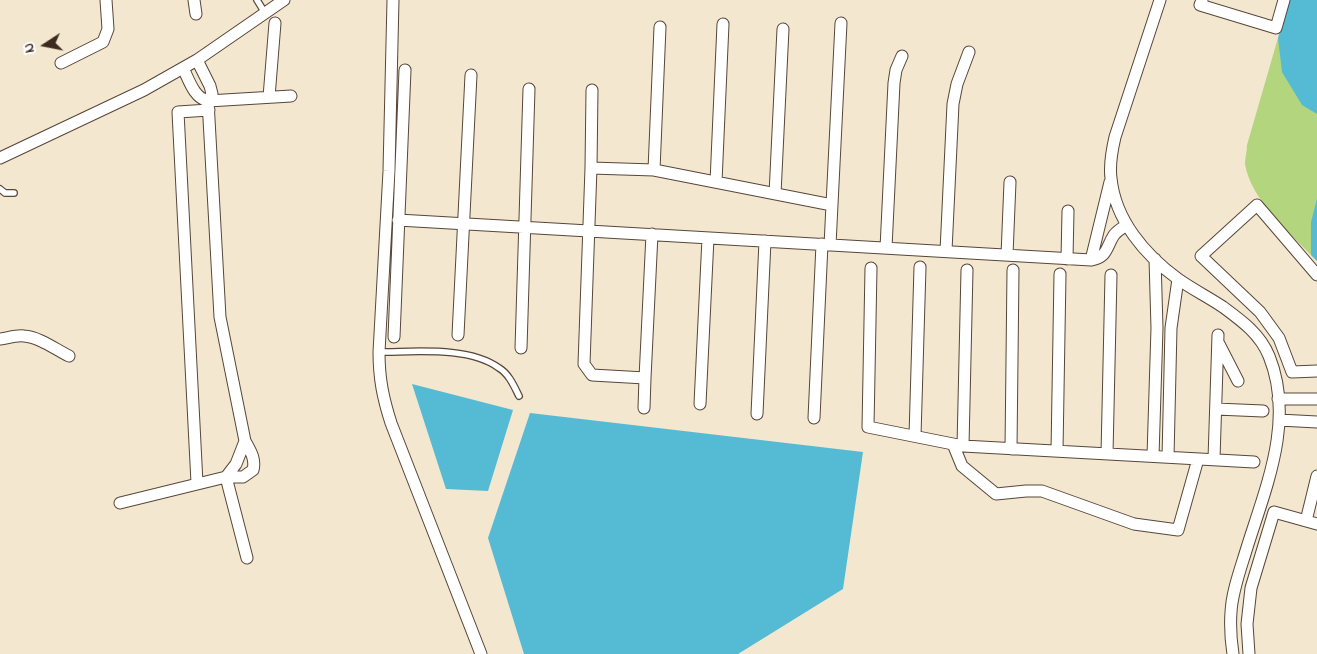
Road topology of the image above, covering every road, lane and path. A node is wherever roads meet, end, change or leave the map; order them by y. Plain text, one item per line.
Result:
1 (106, 0) edge
2 (194, 0) edge
3 (284, 0) edge
4 (393, 0) edge
5 (1160, 0) edge
6 (1202, 0) edge
7 (1284, 0) edge
8 (258, 1) edge
9 (266, 13) junction
10 (196, 14) dead end
11 (275, 23) dead end
12 (841, 23) dead end
13 (723, 24) dead end
14 (660, 27) dead end
15 (783, 29) dead end
16 (969, 52) dead end
17 (902, 56) dead end
18 (197, 60) junction
19 (61, 63) dead end
20 (183, 68) junction
21 (404, 70) dead end
22 (470, 75) dead end
23 (529, 90) dead end
24 (592, 90) dead end
25 (290, 96) dead end
26 (269, 97) junction
27 (208, 106) junction
28 (0, 158) edge
29 (591, 168) junction
30 (654, 170) junction
31 (1111, 178) junction
32 (716, 182) junction
33 (1010, 182) dead end
34 (0, 189) edge
35 (14, 193) dead end
36 (775, 194) junction
37 (832, 205) junction
38 (1068, 211) dead end
39 (398, 220) junction
40 (463, 224) junction
41 (1127, 224) junction
42 (525, 227) junction
43 (589, 231) junction
44 (652, 234) junction
45 (708, 238) junction
46 (765, 241) junction
47 (826, 245) junction
48 (886, 248) junction
49 (946, 252) junction
50 (1007, 255) junction
51 (1067, 259) junction
52 (1155, 259) junction
53 (1091, 260) junction
54 (920, 267) dead end
55 (871, 268) dead end
56 (968, 270) dead end
57 (1013, 270) dead end
58 (1060, 274) dead end
59 (1111, 275) dead end
60 (1317, 276) edge
61 (1178, 279) junction
62 (458, 335) dead end
63 (394, 337) dead end
64 (0, 339) edge
65 (521, 348) dead end
66 (379, 352) junction
67 (69, 356) dead end
68 (1317, 371) edge
69 (645, 378) junction
70 (1238, 381) dead end
71 (519, 396) dead end
72 (1278, 399) junction
73 (1317, 399) edge
74 (700, 404) dead end
75 (644, 408) dead end
76 (1216, 409) junction
77 (1263, 412) dead end
78 (757, 414) dead end
79 (814, 418) dead end
80 (1280, 420) junction
81 (1317, 422) edge
82 (915, 436) junction
83 (245, 440) junction
84 (958, 445) junction
85 (1011, 449) junction
86 (1057, 451) junction
87 (1107, 454) junction
88 (1153, 456) junction
89 (1168, 457) junction
90 (1198, 459) junction
91 (1214, 459) junction
92 (1254, 462) dead end
93 (226, 476) junction
94 (1317, 476) edge
95 (197, 484) junction
96 (120, 503) dead end
97 (1311, 523) edge
98 (246, 558) dead end
99 (481, 654) edge
100 (1233, 654) edge
101 (1249, 654) edge

1 - 19 street
2 - 10 street
3 - 9 street
4 - 66 street
5 - 31 street
6 - 7 street
8 - 9 lane
9 - 18 street
11 - 26 street
12 - 37 street
13 - 32 street
14 - 30 street
15 - 36 street
16 - 49 street
17 - 48 street
18 - 20 street
18 - 27 street
20 - 27 street
20 - 28 street
21 - 39 street
22 - 40 street
23 - 42 street
24 - 29 street
25 - 26 street
26 - 27 street
27 - 83 street
27 - 95 street
29 - 30 street
29 - 43 street
30 - 32 street
31 - 41 street
31 - 53 street
32 - 36 street
33 - 50 street
34 - 35 lane
36 - 37 street
37 - 47 street
38 - 51 street
39 - 40 street
39 - 63 street
40 - 42 street
40 - 62 street
41 - 52 street
41 - 53 street
42 - 43 street
42 - 65 street
43 - 44 street
43 - 69 street
44 - 45 street
44 - 69 street
45 - 46 street
45 - 74 street
46 - 47 street
46 - 78 street
47 - 48 street
47 - 79 street
48 - 49 street
49 - 50 street
50 - 51 street
51 - 53 street
52 - 61 street
52 - 88 street
54 - 82 street
55 - 82 street
56 - 84 street
57 - 85 street
58 - 86 street
59 - 87 street
60 - 68 street
61 - 72 street
61 - 89 street
64 - 67 street
66 - 71 lane
66 - 99 street
69 - 75 street
70 - 76 street
72 - 73 street
72 - 80 street
76 - 77 street
76 - 91 street
80 - 81 street
80 - 100 street
82 - 84 street
83 - 93 street
83 - 93 street
84 - 85 street
84 - 90 street
85 - 86 street
86 - 87 street
87 - 88 street
88 - 89 street
89 - 90 street
90 - 91 street
91 - 92 street
93 - 95 street
93 - 98 street
94 - 97 street
95 - 96 street
97 - 101 street

